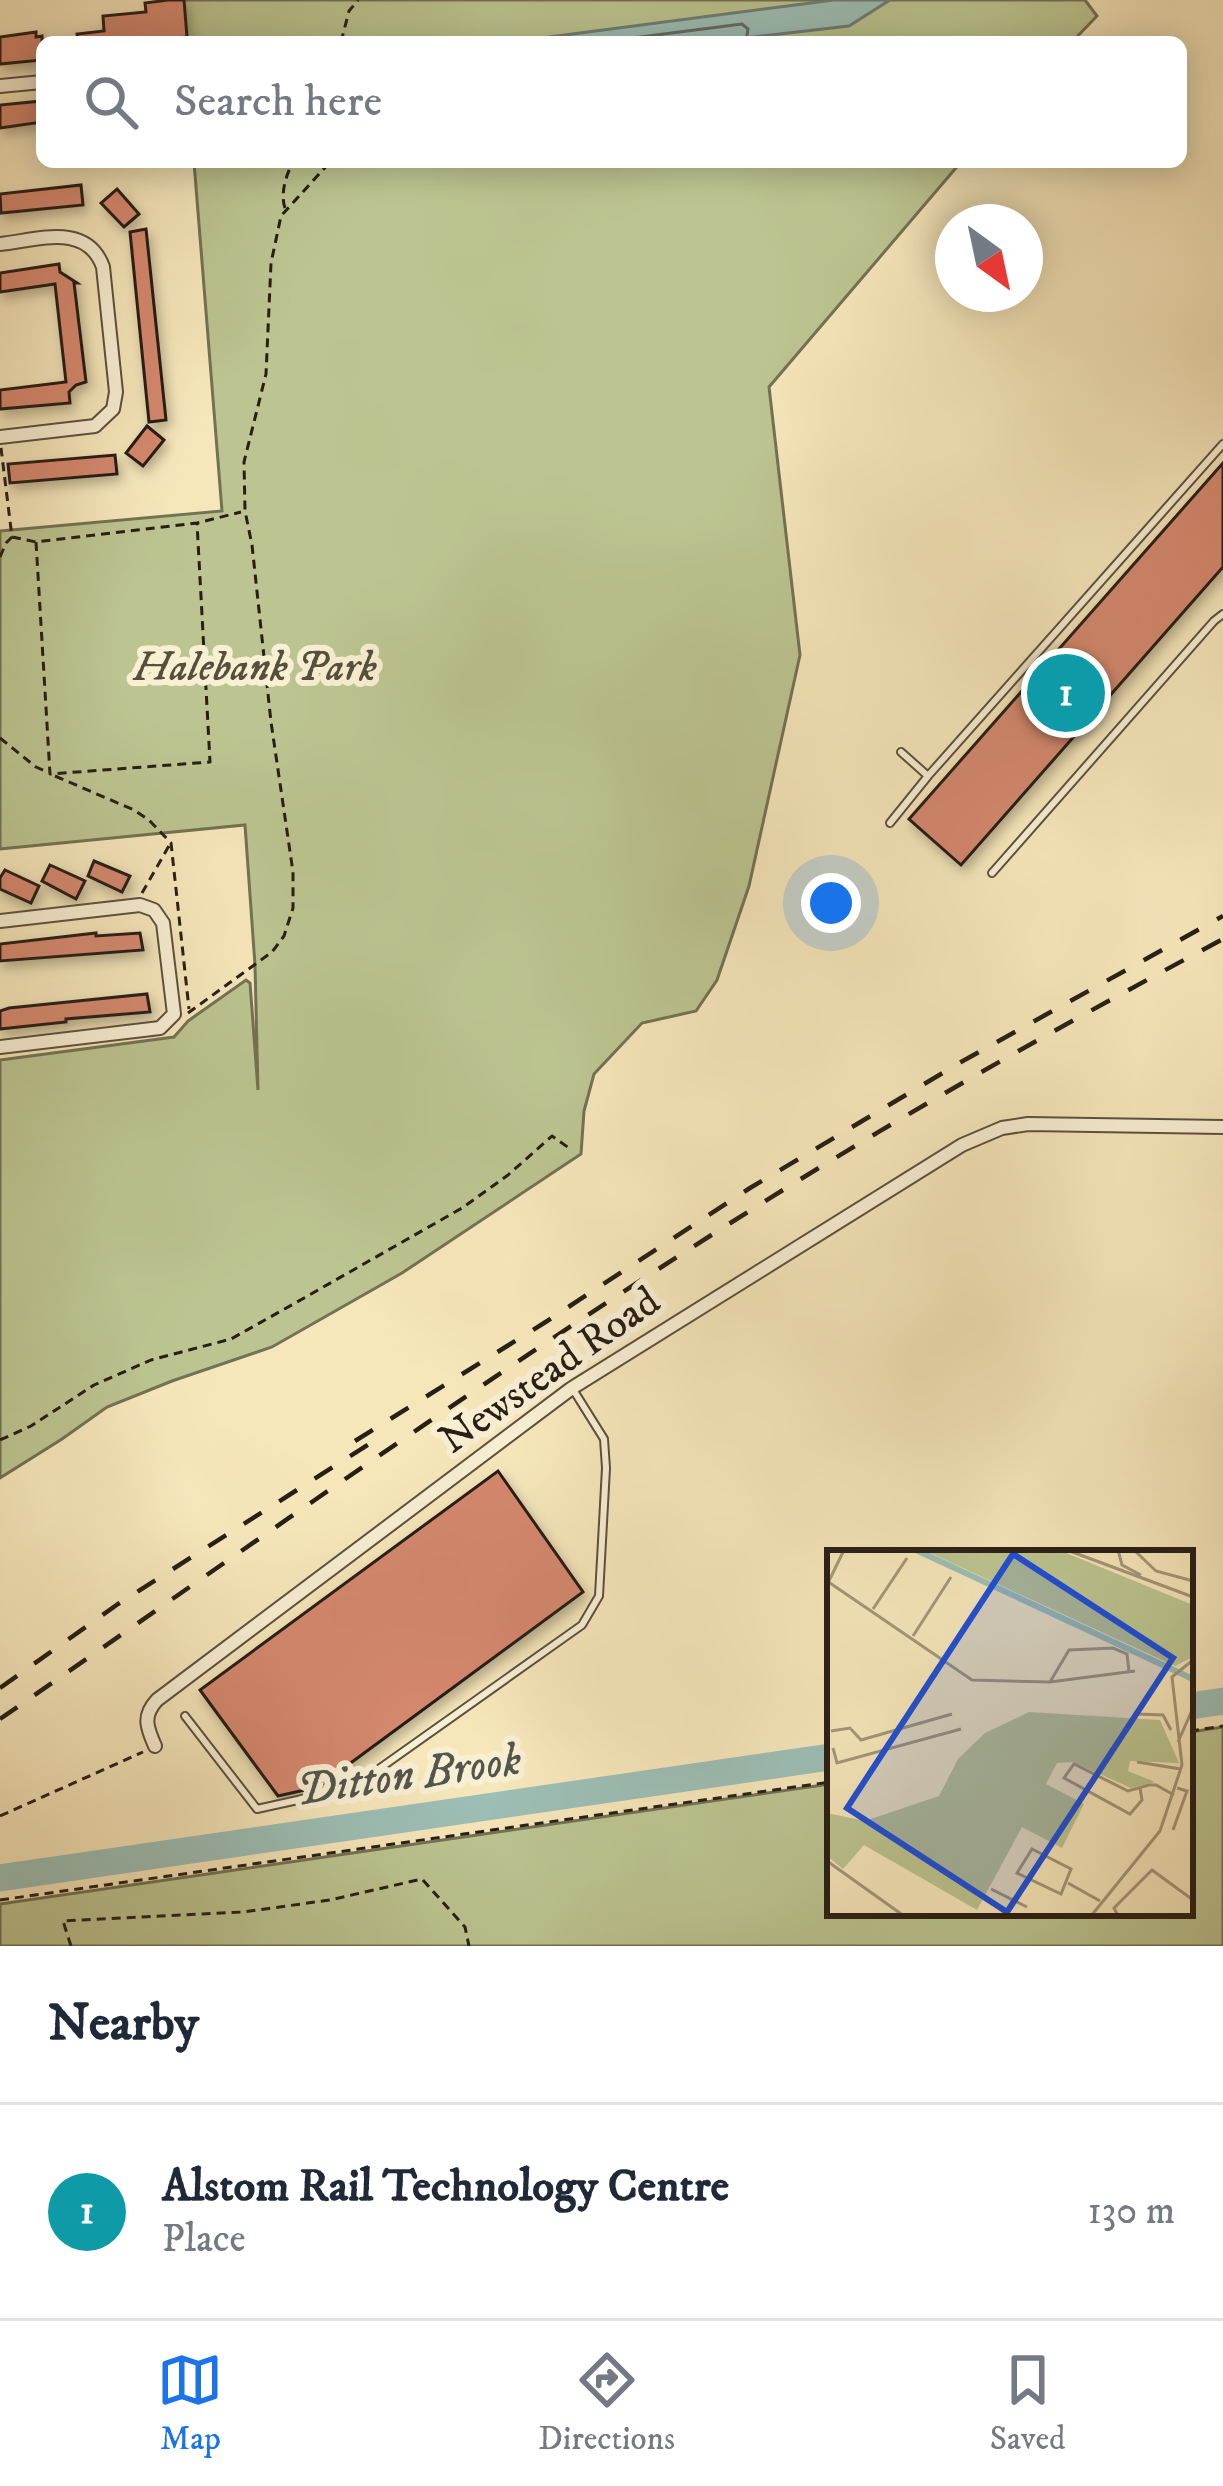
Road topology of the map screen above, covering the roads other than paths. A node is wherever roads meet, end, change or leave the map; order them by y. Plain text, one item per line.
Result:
1 (36, 83) edge
2 (0, 86) edge
3 (0, 244) edge
4 (0, 439) edge
5 (1223, 444) edge
6 (1223, 614) edge
7 (902, 752) dead end
8 (928, 776) junction
9 (890, 823) dead end
10 (992, 873) dead end
11 (0, 921) edge
12 (0, 1047) edge
13 (1223, 1126) edge
14 (572, 1388) junction
15 (185, 1716) dead end
16 (155, 1746) road end

1 - 2 street
3 - 4 street
5 - 8 lane
6 - 10 lane
7 - 8 lane
8 - 9 lane
11 - 12 street
13 - 14 street, Newstead Road
14 - 15 lane
14 - 16 street, Newstead Road

